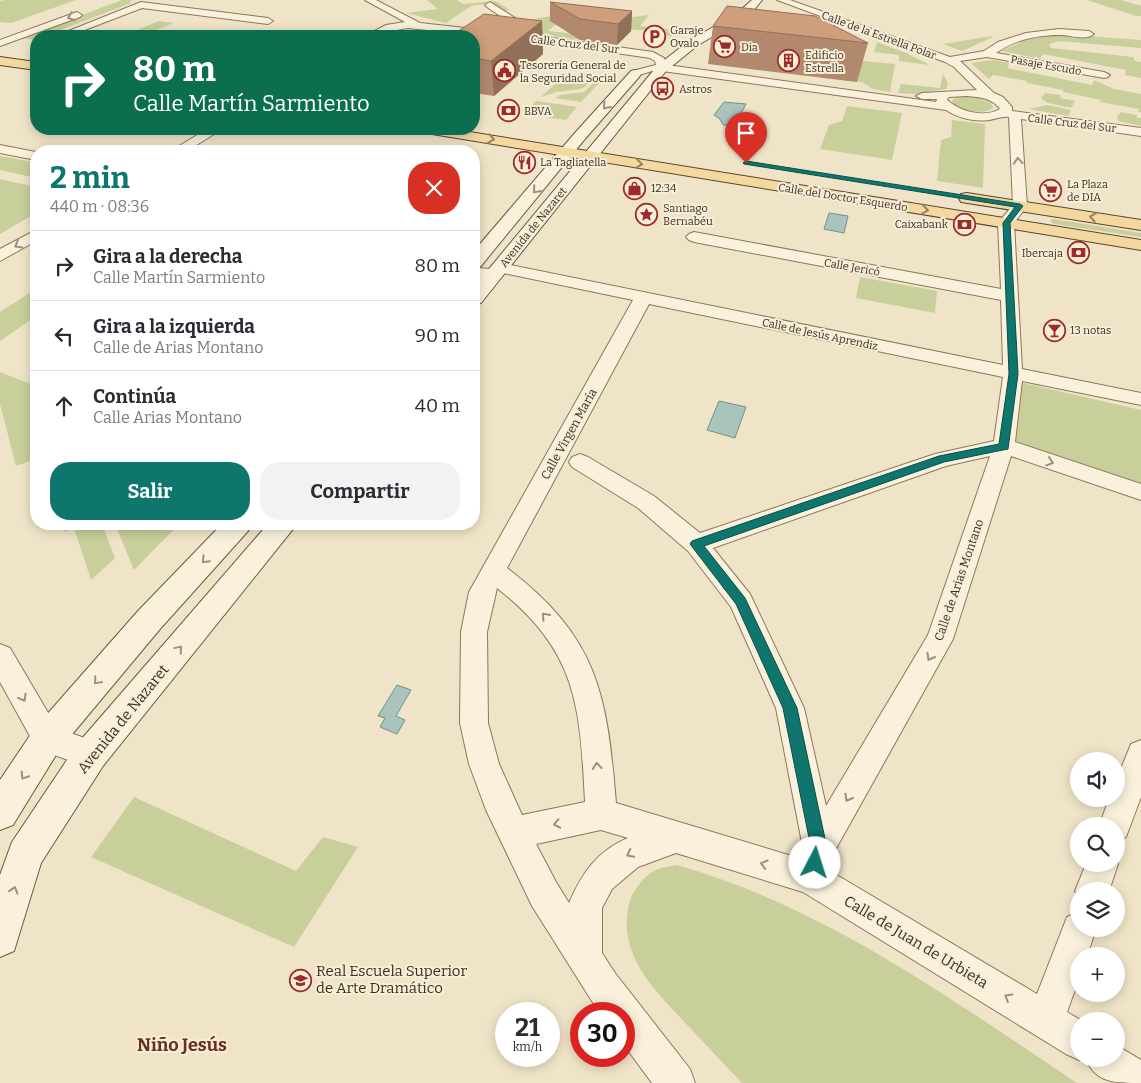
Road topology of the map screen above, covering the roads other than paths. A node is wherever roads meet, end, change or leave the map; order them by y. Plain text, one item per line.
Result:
1 (369, 0) edge
2 (743, 0) edge
3 (757, 0) edge
4 (781, 0) edge
5 (490, 5) dead end
6 (381, 8) junction
7 (89, 10) dead end
8 (268, 21) dead end
9 (421, 26) junction
10 (38, 30) edge
11 (76, 30) edge
12 (381, 30) joint
13 (456, 30) edge
14 (30, 33) edge
15 (480, 33) edge
16 (1089, 34) dead end
17 (542, 40) junction
18 (0, 45) edge
19 (17, 51) joint
20 (987, 54) junction
21 (652, 55) junction
22 (0, 60) edge
23 (954, 63) junction
24 (30, 65) edge
25 (662, 68) junction
26 (636, 73) junction
27 (1104, 75) dead end
28 (991, 97) junction
29 (948, 98) junction
30 (1009, 115) junction
31 (1141, 132) edge
32 (560, 134) dead end
33 (206, 135) edge
34 (463, 135) edge
35 (579, 137) junction
36 (603, 141) junction
37 (621, 144) dead end
38 (188, 145) edge
39 (0, 149) edge
40 (567, 152) junction
41 (30, 155) edge
42 (591, 156) junction
43 (948, 195) dead end
44 (1020, 206) junction
45 (1006, 223) junction
46 (1141, 225) edge
47 (30, 238) edge
48 (694, 238) dead end
49 (1141, 245) edge
50 (0, 256) edge
51 (480, 259) edge
52 (499, 269) junction
53 (480, 271) edge
54 (480, 292) edge
55 (1009, 296) junction
56 (644, 298) junction
57 (1013, 374) junction
58 (1141, 399) edge
59 (1004, 446) junction
60 (943, 459) junction
61 (580, 462) dead end
62 (991, 484) junction
63 (1141, 492) edge
64 (232, 530) edge
65 (279, 530) edge
66 (696, 544) junction
67 (493, 571) junction
68 (0, 656) edge
69 (47, 739) junction
70 (92, 754) junction
71 (1141, 754) edge
72 (0, 812) edge
73 (601, 814) junction
74 (1118, 817) edge
75 (514, 832) junction
76 (676, 837) junction
77 (815, 863) junction
78 (0, 937) edge
79 (1076, 937) edge
80 (584, 957) junction
81 (615, 1002) edge
82 (1046, 1020) junction
83 (635, 1030) edge
84 (1070, 1035) edge
85 (1117, 1067) edge
86 (676, 1083) edge
87 (1141, 1083) edge

1 - 6 street
2 - 21 main road, Avenida de Nazaret
3 - 25 main road, Avenida de Nazaret
4 - 23 street, Calle de la Estrella Polar
5 - 17 street
6 - 9 street
6 - 12 street
7 -> 10 street
8 - 11 street
9 - 12 street
9 - 13 street, Calle Cruz del Sur
14 -> 18 street
15 - 17 street, Calle Cruz del Sur
16 - 20 street, Calle de la Estrella Polar
17 - 21 street, Calle Cruz del Sur
18 - 19 main road
19 - 22 street
20 - 23 street, Calle de la Estrella Polar
20 - 27 street, Pasaje Escudo
21 - 25 street
21 - 26 main road, Avenida de Nazaret
22 - 24 main road
23 - 28 street, Calle de la Estrella Polar
23 - 29 street
25 - 26 street
25 - 29 street
25 - 36 main road, Avenida de Nazaret
26 -> 35 main road, Avenida de Nazaret
28 - 29 street
28 - 30 street, Calle de la Estrella Polar
29 - 30 street
30 - 31 street, Calle Cruz del Sur
44 -> 30 street
32 - 35 main road
33 - 38 street
34 -> 40 main road, Calle del Doctor Esquerdo
35 - 36 main road
35 - 40 main road, Avenida de Nazaret
36 - 37 main road
36 - 42 main road, Avenida de Nazaret
39 - 41 street
40 - 42 main road, Calle del Doctor Esquerdo
40 -> 51 main road, Avenida de Nazaret
42 -> 45 main road, Calle del Doctor Esquerdo
42 - 52 main road, Avenida de Nazaret
43 - 44 main road
44 - 45 street
46 -> 44 main road
45 - 49 main road, Calle del Doctor Esquerdo
45 - 55 street, Calle de Arias Montano
47 -> 50 street
48 - 55 street, Calle Jericó
52 - 53 street, Calle de Jesús Aprendiz
52 - 54 main road, Avenida de Nazaret
52 - 56 street, Calle de Jesús Aprendiz
55 - 57 street, Calle de Arias Montano
56 - 57 street, Calle de Jesús Aprendiz
56 - 67 street, Calle Virgen María
57 - 58 street, Calle de Jesús Aprendiz
57 - 59 street, Calle de Arias Montano
59 - 60 street
59 - 62 street, Calle de Arias Montano
59 -> 63 street
60 - 62 street
60 - 66 street
61 - 66 street
62 -> 77 street, Calle de Arias Montano
64 -> 69 main road
70 -> 65 main road, Avenida de Nazaret
66 - 77 street
73 -> 67 street
67 - 75 street, Calle Virgen María
68 -> 69 street
69 - 70 street
69 -> 72 main road
78 -> 70 main road, Avenida de Nazaret
71 - 74 street
73 -> 75 street, Calle de Juan de Urbieta
73 - 76 street, Calle de Juan de Urbieta
75 - 80 street, Calle Virgen María
77 -> 76 street, Calle de Juan de Urbieta
76 -> 80 street
82 -> 77 street, Calle de Juan de Urbieta
79 - 82 street
80 - 81 street, Calle Virgen María
82 - 84 street, Calle de Juan de Urbieta
83 - 86 street, Calle Virgen María
85 - 87 street

